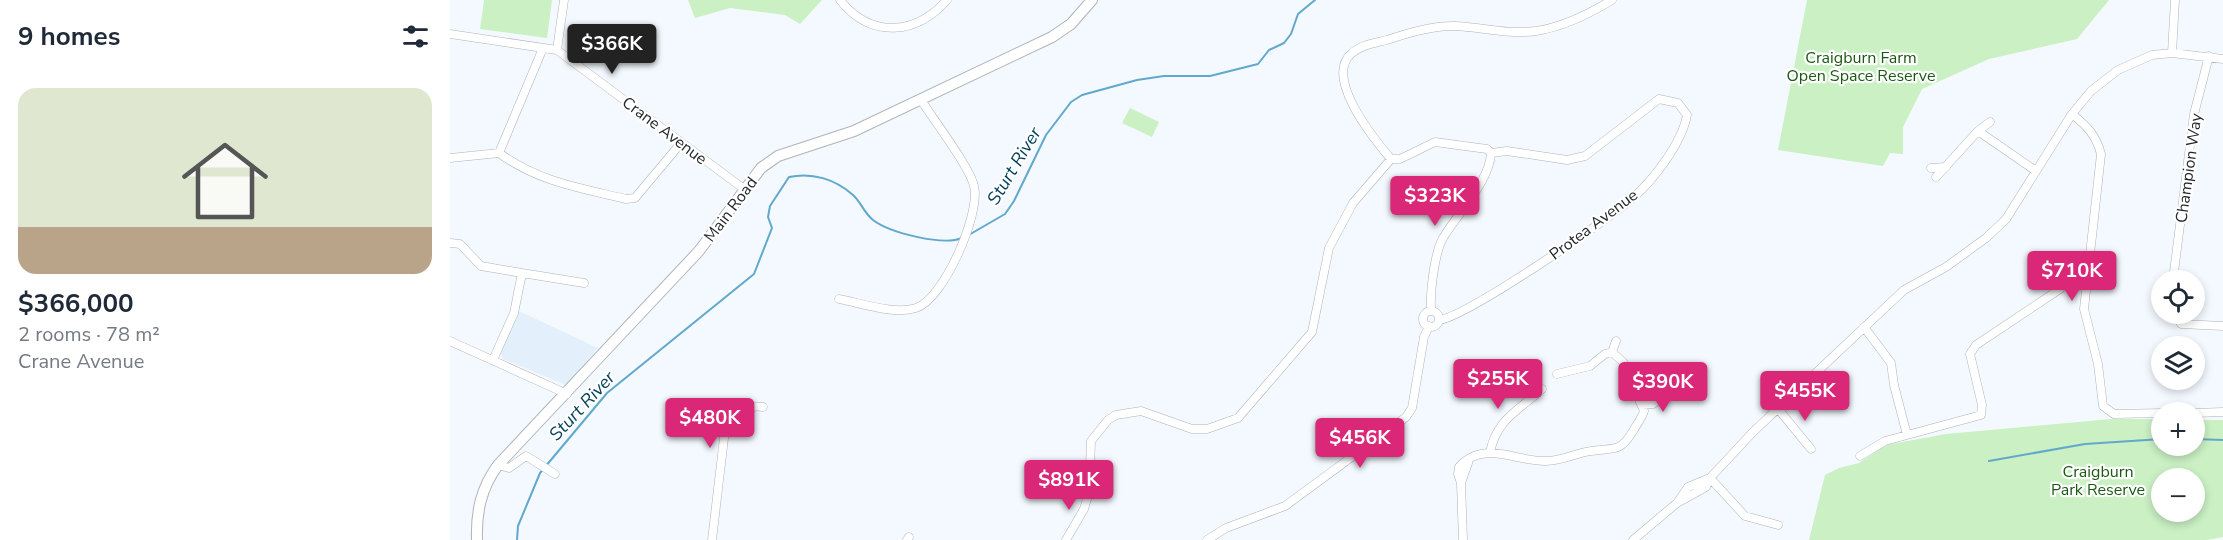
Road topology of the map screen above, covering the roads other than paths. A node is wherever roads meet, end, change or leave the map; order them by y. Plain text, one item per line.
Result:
1 (564, 0) edge
2 (840, 0) edge
3 (947, 0) edge
4 (1092, 0) edge
5 (1612, 0) edge
6 (2175, 0) edge
7 (450, 34) edge
8 (543, 48) junction
9 (557, 50) junction
10 (2172, 53) junction
11 (2209, 56) junction
12 (2223, 59) edge
13 (921, 100) junction
14 (2072, 114) junction
15 (1990, 122) dead end
16 (1978, 131) junction
17 (681, 143) junction
18 (499, 153) junction
19 (1491, 153) junction
20 (450, 158) edge
21 (1391, 159) junction
22 (1946, 167) junction
23 (1931, 168) dead end
24 (2036, 171) junction
25 (1936, 177) dead end
26 (744, 189) junction
27 (450, 243) edge
28 (2174, 270) edge
29 (522, 273) junction
30 (584, 283) dead end
31 (2060, 289) dead end
32 (839, 299) dead end
33 (1431, 311) junction
34 (1439, 320) junction
35 (2181, 324) edge
36 (1430, 326) junction
37 (2223, 326) edge
38 (1864, 327) junction
39 (450, 341) edge
40 (1616, 341) dead end
41 (1612, 352) junction
42 (493, 360) junction
43 (1557, 374) dead end
44 (1542, 389) dead end
45 (1669, 390) dead end
46 (567, 394) junction
47 (1643, 405) junction
48 (763, 407) dead end
49 (1779, 410) junction
50 (2223, 412) edge
51 (2151, 413) edge
52 (2205, 413) edge
53 (1907, 435) junction
54 (1811, 449) dead end
55 (1490, 452) junction
56 (1860, 456) dead end
57 (498, 465) junction
58 (555, 474) dead end
59 (1710, 478) junction
60 (1778, 525) dead end
61 (1647, 528) junction
62 (477, 540) edge
63 (711, 540) edge
64 (1066, 540) edge
65 (1207, 540) edge
66 (1463, 540) edge
67 (1633, 540) edge
68 (1642, 540) edge

1 - 9 street
2 - 3 street
4 - 13 main road, Main Road
5 - 21 street
6 - 10 street
7 - 8 street, Crane Avenue
8 - 9 street, Crane Avenue
8 - 18 street
9 - 17 street, Crane Avenue
10 - 11 street
10 - 14 street
11 - 12 street
11 - 28 street, Champion Way
13 - 26 main road, Main Road
13 - 32 street
14 - 24 street
14 - 51 street
15 - 16 street
16 - 22 street
16 - 24 street
17 - 18 street
17 - 26 street, Crane Avenue
18 - 20 street
19 - 21 street
19 - 33 street
19 - 34 street, Protea Avenue
21 - 64 street
22 - 23 street
22 - 25 street
24 - 38 street
26 - 46 main road, Main Road
27 - 29 street
29 - 30 street
29 - 42 street
31 - 53 street
33 - 34 street
33 - 36 street
34 - 36 street
35 - 37 street
36 - 65 street
38 - 49 street
38 - 53 street
39 - 42 street
40 - 41 street
41 - 43 street
41 - 47 street
42 - 46 street
44 - 55 street
45 - 47 street
46 - 57 main road, Main Road
47 - 55 street
48 - 63 street
49 - 54 street
49 - 59 street
50 - 52 street
53 - 56 street
55 - 66 street
57 - 58 street
57 - 62 main road, Main Road
59 - 60 street
59 - 61 street
61 - 67 street
61 - 68 street

